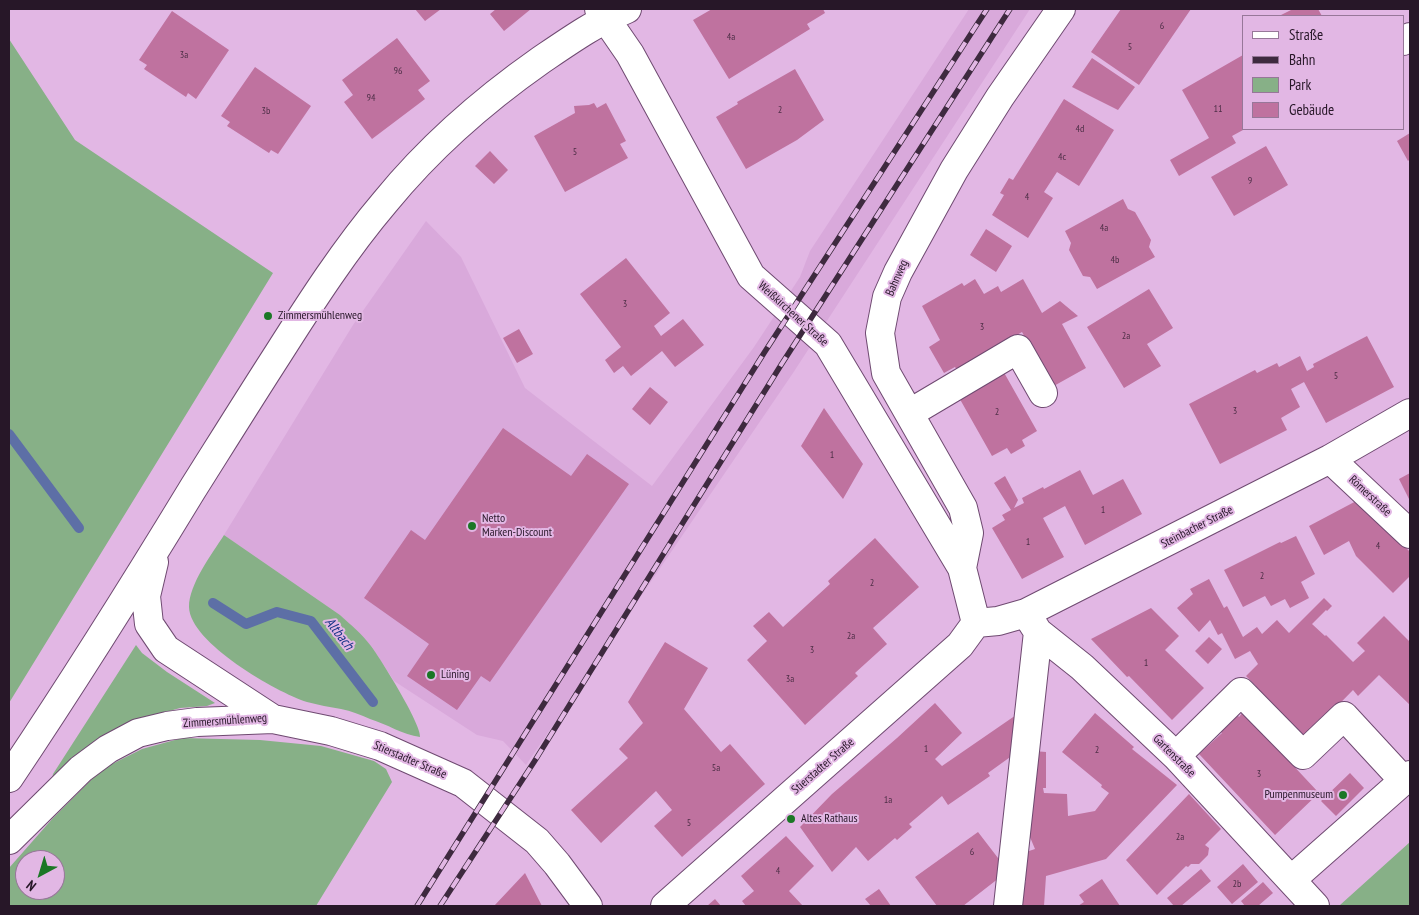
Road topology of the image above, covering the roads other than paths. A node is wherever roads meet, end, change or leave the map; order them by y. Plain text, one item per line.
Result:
1 (1061, 9) edge
2 (611, 12) edge
3 (1043, 393) dead end
4 (910, 413) junction
5 (1410, 413) edge
6 (1330, 459) junction
7 (1410, 534) edge
8 (159, 544) junction
9 (962, 568) junction
10 (976, 622) junction
11 (1032, 622) junction
12 (273, 718) junction
13 (1176, 756) junction
14 (9, 778) edge
15 (1407, 778) edge
16 (9, 840) edge
17 (1291, 880) junction
18 (588, 906) edge
19 (664, 906) edge
20 (1008, 906) edge
21 (1315, 906) edge

1 - 4 street, Bahnweg
2 - 8 street, Zimmersmühlenweg
2 - 9 street, Weißkirchener Straße
3 - 4 street
4 - 9 street, Bahnweg
5 - 6 street, Steinbacher Straße
6 - 7 street, Römerstraße
6 - 11 street, Steinbacher Straße
8 - 12 street, Zimmersmühlenweg
8 - 14 street, Zimmersmühlenweg
9 - 10 street, Weißkirchener Straße
10 - 11 street, Steinbacher Straße
10 - 19 street, Stierstadter Straße
11 - 13 street, Gartenstraße
11 - 20 street
12 - 16 street, Zimmersmühlenweg
12 - 18 street, Stierstadter Straße
13 - 15 street
13 - 17 street, Gartenstraße
15 - 17 street
17 - 21 street, Gartenstraße

